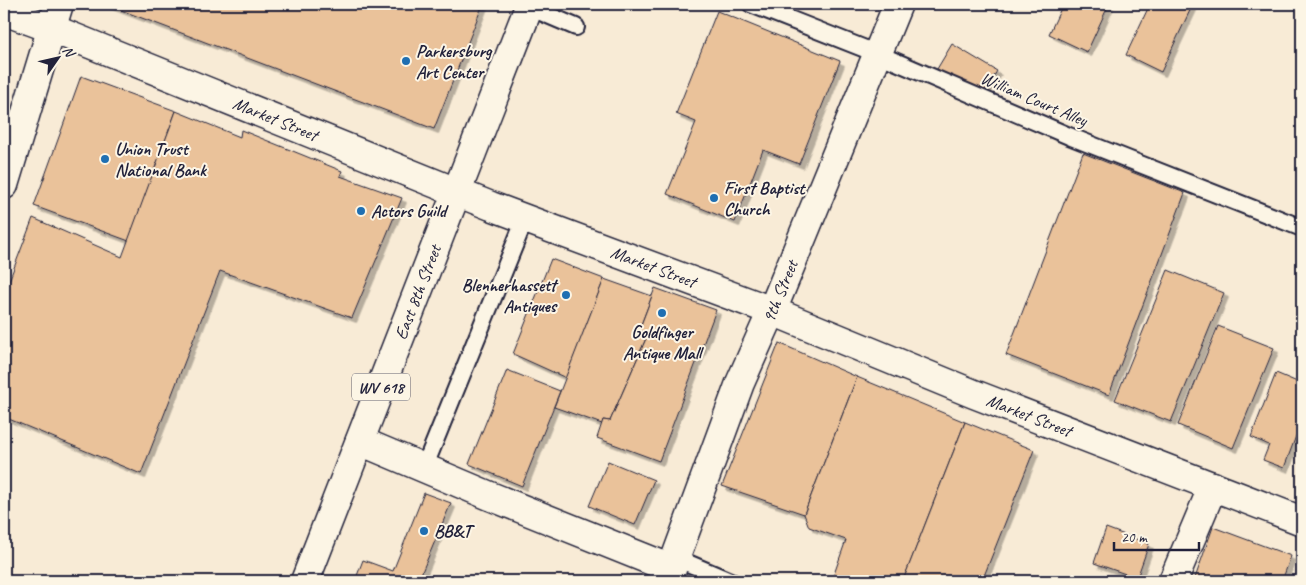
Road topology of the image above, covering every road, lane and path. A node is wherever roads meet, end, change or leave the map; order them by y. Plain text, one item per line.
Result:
1 (751, 4) edge
2 (898, 4) edge
3 (530, 5) edge
4 (4, 11) edge
5 (56, 16) edge
6 (576, 27) dead end
7 (878, 54) junction
8 (4, 185) edge
9 (457, 193) junction
10 (525, 219) junction
11 (1302, 228) edge
12 (772, 311) junction
13 (360, 441) junction
14 (424, 468) junction
15 (1213, 486) junction
16 (1302, 521) edge
17 (671, 570) edge
18 (305, 581) edge
19 (730, 581) edge
20 (1173, 581) edge

1 - 7 lane, William Court Alley
2 - 7 street, 9th Street
3 - 6 lane
3 - 9 street, East 8th Street / WV 618
4 - 5 street, Market Street
5 - 8 street
5 - 9 street, Market Street
7 - 11 lane, William Court Alley
7 - 12 street, 9th Street
9 - 10 street, Market Street
9 - 13 street, East 8th Street / WV 618
10 - 12 street, Market Street
10 - 14 lane
12 - 15 street, Market Street
12 - 17 street, 9th Street
13 - 14 street
13 - 18 street, East 8th Street / WV 618
14 - 17 street
15 - 16 street, Market Street
15 - 20 street
17 - 19 lane

